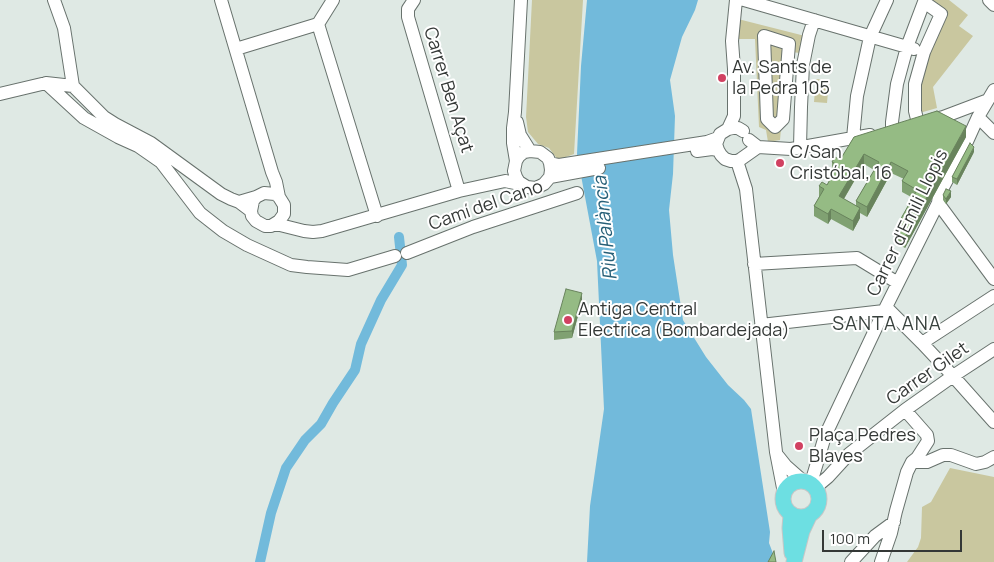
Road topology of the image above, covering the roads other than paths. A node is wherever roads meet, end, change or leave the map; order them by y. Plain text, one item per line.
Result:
1 (54, 0) edge
2 (221, 0) edge
3 (333, 0) edge
4 (414, 0) edge
5 (521, 0) edge
6 (736, 0) edge
7 (744, 0) edge
8 (887, 0) edge
9 (988, 0) edge
10 (994, 5) edge
11 (814, 20) junction
12 (318, 24) junction
13 (870, 37) junction
14 (907, 47) junction
15 (236, 48) junction
16 (924, 52) junction
17 (46, 83) junction
18 (73, 86) junction
19 (0, 94) edge
20 (991, 95) edge
21 (515, 112) junction
22 (734, 116) junction
23 (978, 117) junction
24 (775, 127) junction
25 (905, 127) junction
26 (728, 128) junction
27 (994, 133) edge
28 (853, 138) junction
29 (750, 140) junction
30 (718, 144) junction
31 (800, 147) junction
32 (774, 149) junction
33 (530, 151) junction
34 (741, 158) junction
35 (550, 163) junction
36 (516, 171) junction
37 (272, 172) junction
38 (550, 177) junction
39 (460, 191) junction
40 (577, 193) dead end
41 (260, 195) junction
42 (279, 197) junction
43 (239, 202) junction
44 (938, 203) junction
45 (251, 211) junction
46 (376, 216) junction
47 (280, 219) junction
48 (754, 264) junction
49 (994, 279) edge
50 (898, 283) junction
51 (994, 296) edge
52 (885, 309) junction
53 (761, 325) junction
54 (922, 343) junction
55 (994, 349) edge
56 (953, 376) junction
57 (905, 410) junction
58 (992, 415) edge
59 (776, 452) junction
60 (994, 457) edge
61 (912, 462) junction
62 (810, 484) junction
63 (784, 494) junction
64 (791, 514) junction
65 (810, 516) junction
66 (894, 522) junction
67 (793, 562) edge
68 (851, 562) edge
69 (881, 562) edge

1 - 18 street
2 - 15 street
3 - 12 street
4 - 39 street, Carrer Ben Açat
5 - 21 street
6 - 22 street
7 - 11 street
8 - 13 street
9 - 10 street
11 - 13 street
11 - 31 street
12 - 15 street
12 - 46 street
13 - 14 street
13 - 28 street
14 - 16 street
14 - 16 street
14 - 25 street
15 - 37 street
16 - 25 street
17 - 18 street
17 - 19 street
17 - 40 street, Camí del Cano
18 - 43 street
20 - 23 street, Carrer d'Emili Llopis
20 - 25 street
21 - 33 street
21 - 36 street
22 - 26 street
22 - 29 street
23 - 27 street
23 - 44 street, Carrer d'Emili Llopis
24 - 24 street
24 - 32 street
25 - 28 street
26 - 29 street
26 - 30 street
28 - 31 street
29 - 32 street
29 - 34 street
30 - 34 street
30 - 35 street
30 - 38 street
31 - 32 street
33 - 35 street
33 - 36 street
34 - 48 street
35 - 38 street
36 - 38 street
36 - 39 street
37 - 41 street
37 - 42 street
39 - 46 street
41 - 42 street
41 - 43 street
41 - 45 street
42 - 47 street
43 - 45 street
44 - 49 street
44 - 50 street, Carrer d'Emili Llopis
45 - 47 street
46 - 47 street
48 - 50 street
48 - 53 street
50 - 52 street, Carrer d'Emili Llopis
51 - 54 street
52 - 53 street
52 - 54 street
52 - 62 street, Carrer d'Emili Llopis
53 - 59 street
54 - 56 street
55 - 56 street, Carrer Gilet
56 - 57 street, Carrer Gilet
56 - 58 street
57 - 61 street
57 - 62 street, Carrer Gilet
59 - 62 street
59 - 63 street
60 - 61 street
61 - 66 street
62 - 63 main road
62 - 65 main road
63 - 64 main road
64 - 65 main road
64 - 67 main road
65 - 67 main road
66 - 68 street
66 - 69 street

